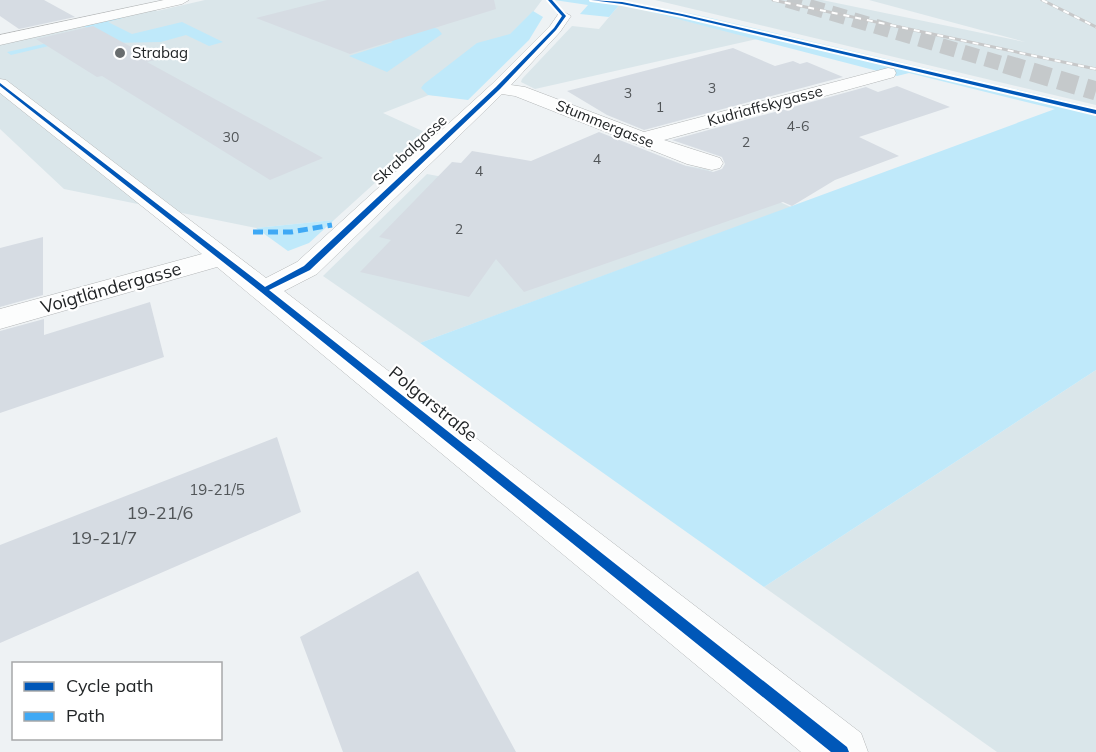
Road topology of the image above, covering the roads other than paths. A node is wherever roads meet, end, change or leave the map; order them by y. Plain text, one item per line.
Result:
1 (182, 0) edge
2 (564, 16) dead end
3 (0, 40) edge
4 (888, 73) dead end
5 (0, 84) edge
6 (498, 88) junction
7 (643, 139) junction
8 (712, 163) dead end
9 (222, 256) junction
10 (264, 290) junction
11 (0, 319) edge
12 (842, 752) edge

1 - 3 street
2 - 6 street, Skrabalgasse
4 - 7 street, Kudriaffskygasse
5 - 9 street, Polgarstraße
6 - 7 street, Stummergasse
6 - 10 street, Skrabalgasse
7 - 8 street, Stummergasse
9 - 10 street, Polgarstraße
9 - 11 street, Voigtländergasse
10 - 12 street, Polgarstraße

